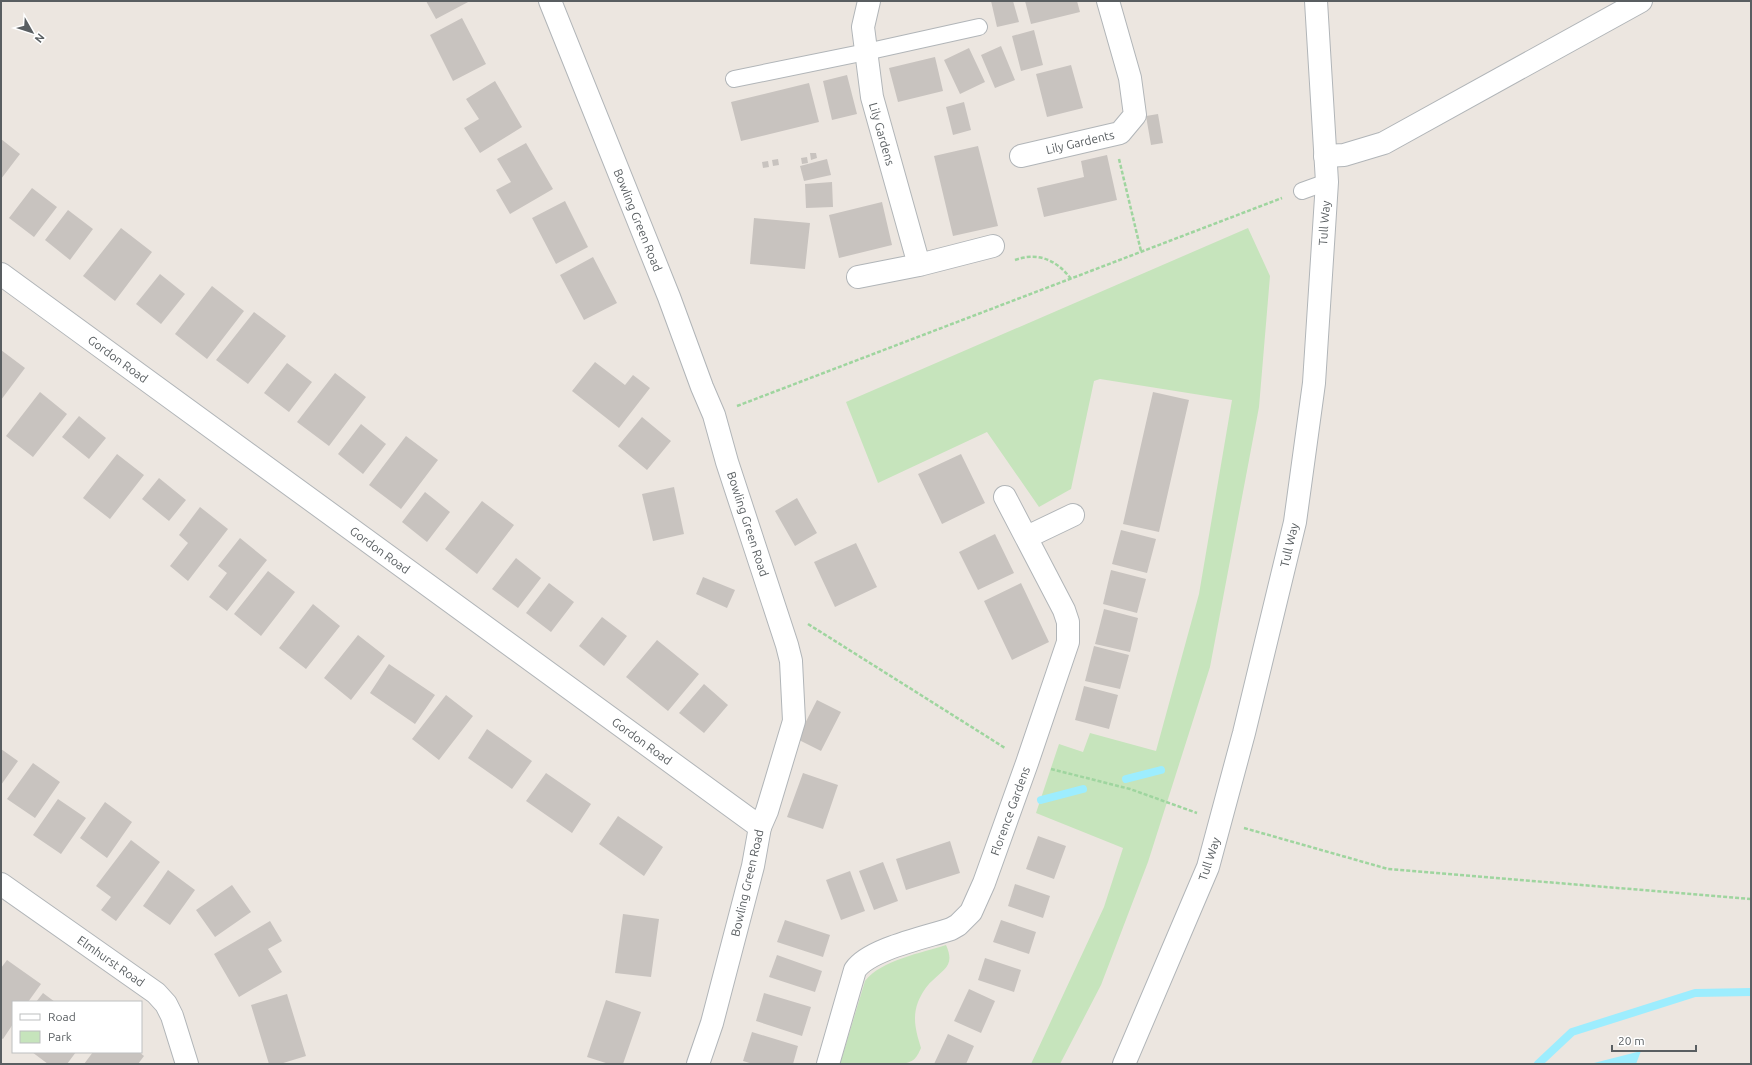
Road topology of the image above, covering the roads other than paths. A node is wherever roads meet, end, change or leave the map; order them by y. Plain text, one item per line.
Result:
1 (550, 1) edge
2 (869, 1) edge
3 (1108, 1) edge
4 (1316, 1) edge
5 (1641, 1) edge
6 (979, 27) dead end
7 (866, 52) junction
8 (734, 79) dead end
9 (1021, 156) dead end
10 (1325, 156) junction
11 (1327, 182) junction
12 (1302, 190) road end
13 (988, 247) road end
14 (919, 265) junction
15 (1, 274) edge
16 (858, 277) dead end
17 (1005, 497) dead end
18 (1072, 515) dead end
19 (1027, 537) junction
20 (760, 827) junction
21 (1, 884) edge
22 (187, 1064) edge
23 (698, 1064) edge
24 (828, 1064) edge
25 (1124, 1064) edge

1 - 20 street, Bowling Green Road
2 - 7 street, Lily Gardens
3 - 9 street, Lily Gardents
4 - 10 street, Tull Way
5 - 10 street
6 - 7 lane
7 - 8 lane
7 - 14 street, Lily Gardens
10 - 11 street, Tull Way
11 - 12 lane
11 - 25 street, Tull Way
13 - 14 street
14 - 16 street
15 - 20 street, Gordon Road
17 - 19 street, Florence Gardens
18 - 19 street
19 - 24 street, Florence Gardens
20 - 23 street, Bowling Green Road
21 - 22 street, Elmhurst Road

